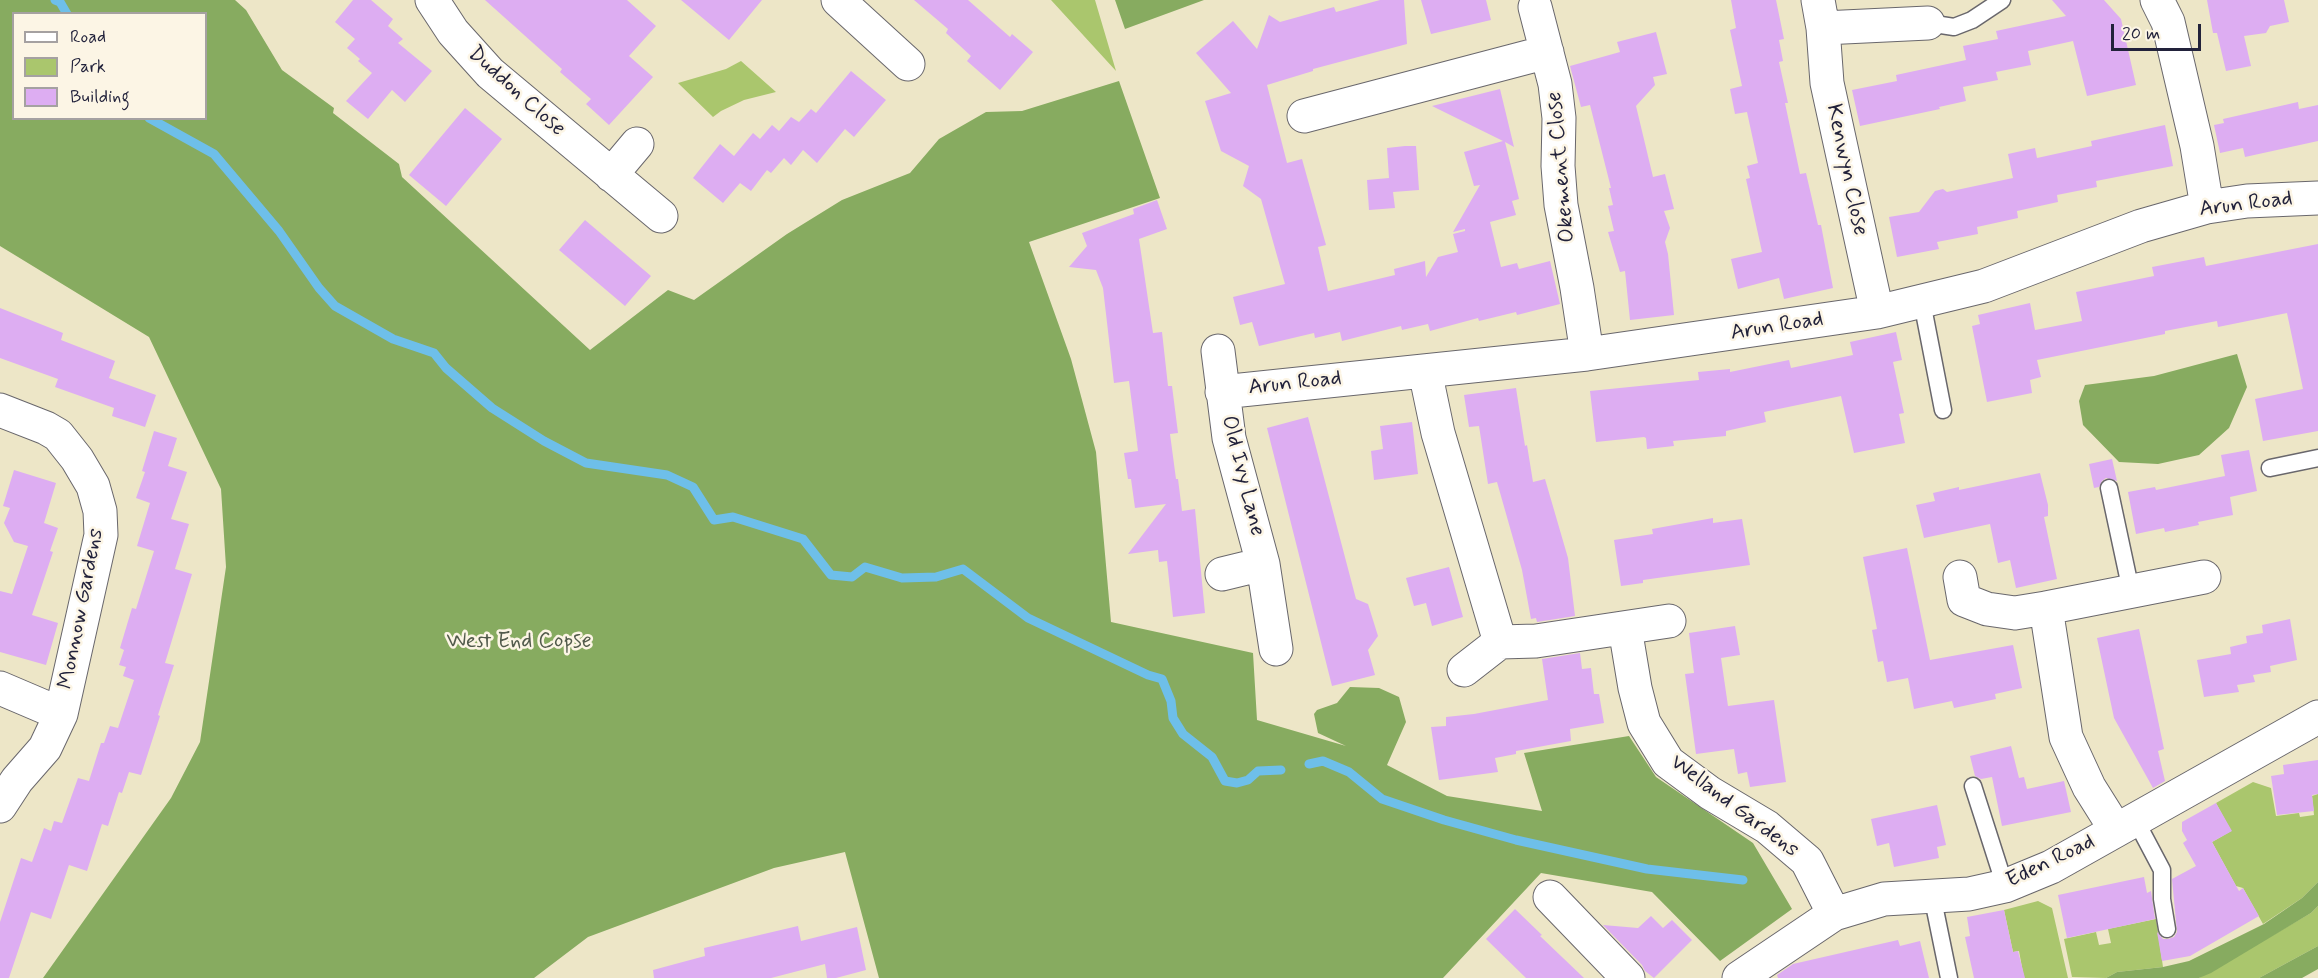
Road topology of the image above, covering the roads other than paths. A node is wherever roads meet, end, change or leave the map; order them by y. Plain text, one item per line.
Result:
1 (432, 0) edge
2 (840, 0) edge
3 (2002, 0) edge
4 (2157, 0) edge
5 (1535, 7) dead end
6 (1821, 14) edge
7 (1928, 23) joint
8 (1547, 52) junction
9 (908, 64) dead end
10 (1304, 116) dead end
11 (637, 144) dead end
12 (611, 174) junction
13 (2318, 198) edge
14 (2207, 207) junction
15 (661, 216) dead end
16 (1922, 302) junction
17 (1876, 312) junction
18 (1218, 351) dead end
19 (1587, 354) junction
20 (1425, 371) junction
21 (1222, 392) junction
22 (0, 410) edge
23 (1943, 410) dead end
24 (2318, 458) edge
25 (2270, 468) dead end
26 (2109, 488) dead end
27 (1263, 564) junction
28 (1222, 574) dead end
29 (1960, 577) dead end
30 (2204, 577) dead end
31 (2131, 591) junction
32 (2046, 608) junction
33 (1669, 621) dead end
34 (1625, 628) junction
35 (1500, 642) junction
36 (1276, 649) dead end
37 (1464, 670) dead end
38 (0, 688) edge
39 (61, 714) junction
40 (2318, 717) edge
41 (1972, 786) dead end
42 (0, 806) edge
43 (2125, 824) junction
44 (2005, 886) junction
45 (1932, 896) junction
46 (1550, 897) dead end
47 (1834, 914) junction
48 (2167, 929) dead end
49 (1628, 978) edge
50 (1738, 978) edge
51 (1948, 978) edge

1 - 12 street, Duddon Close
2 - 9 street
3 - 7 lane
4 - 14 street
5 - 8 street, Okement Close
6 - 7 street, Kenwyn Close
6 - 17 street, Kenwyn Close
8 - 10 street
8 - 19 street, Okement Close
11 - 12 street
12 - 15 street, Duddon Close
13 - 14 street, Arun Road
14 - 16 street, Arun Road
16 - 17 street, Arun Road
16 - 23 lane
17 - 19 street, Arun Road
18 - 21 street, Old Ivy Lane
19 - 20 street, Arun Road
20 - 21 street, Arun Road
20 - 35 street
21 - 27 street, Old Ivy Lane
22 - 39 street, Monnow Gardens
24 - 25 lane
26 - 31 lane
27 - 28 street, Old Ivy Lane
27 - 36 street, Old Ivy Lane
29 - 32 street
30 - 31 street
31 - 32 street
32 - 43 street
33 - 34 street
34 - 35 street
34 - 47 street, Welland Gardens
35 - 37 street
38 - 39 street, Monnow Gardens
39 - 42 street, Monnow Gardens
40 - 43 street, Eden Road
41 - 44 lane
43 - 44 street, Eden Road
43 - 48 lane
44 - 45 street, Eden Road
45 - 47 street, Eden Road
45 - 51 lane
46 - 49 street
47 - 50 street, Eden Road

